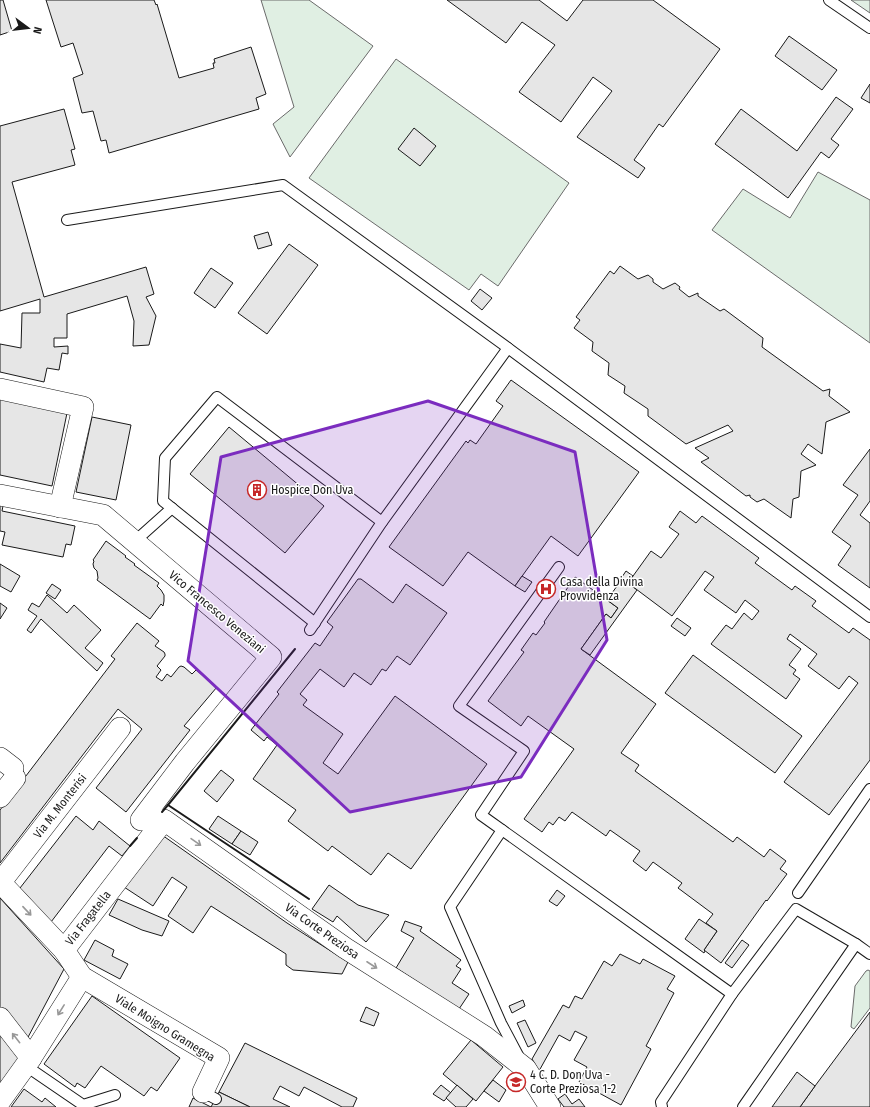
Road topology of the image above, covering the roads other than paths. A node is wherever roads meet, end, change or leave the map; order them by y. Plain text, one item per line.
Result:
1 (829, 0) edge
2 (870, 28) edge
3 (67, 220) dead end
4 (508, 348) junction
5 (0, 389) edge
6 (0, 495) edge
7 (60, 507) junction
8 (172, 508) junction
9 (382, 522) junction
10 (134, 542) junction
11 (559, 567) dead end
12 (870, 617) edge
13 (120, 728) dead end
14 (10, 768) edge
15 (870, 789) edge
16 (0, 797) edge
17 (141, 820) dead end
18 (164, 820) joint
19 (502, 830) junction
20 (0, 883) edge
21 (798, 893) dead end
22 (856, 944) junction
23 (64, 950) junction
24 (870, 954) edge
25 (82, 977) junction
26 (732, 994) junction
27 (0, 1018) edge
28 (29, 1062) junction
29 (526, 1069) junction
30 (115, 1095) dead end
31 (209, 1095) dead end
32 (0, 1101) edge
33 (550, 1107) edge
34 (662, 1107) edge
35 (742, 1107) edge

1 - 2 lane
3 - 4 lane
4 - 9 lane
4 - 12 lane
5 - 7 street
6 - 7 street, Vico Francesco Veneziani
7 - 10 street, Vico Francesco Veneziani
8 - 9 lane
8 - 9 lane
8 - 10 lane
10 - 17 street, Vico Francesco Veneziani
11 - 19 lane
13 - 20 street, Via M. Monterisi
14 - 16 street
15 - 21 lane
18 - 23 street, Via Fragatella
18 -> 29 street, Via Corte Preziosa
19 - 26 lane
19 - 29 lane
20 -> 23 street
22 - 24 lane
22 - 26 lane
22 - 35 lane
23 - 25 street, Via Fragatella
25 -> 28 street
25 - 31 street, Viale Moigno Gramegna
26 - 34 lane
28 -> 27 street
28 - 30 lane
28 - 32 street
29 - 33 street, Via Corte Preziosa

